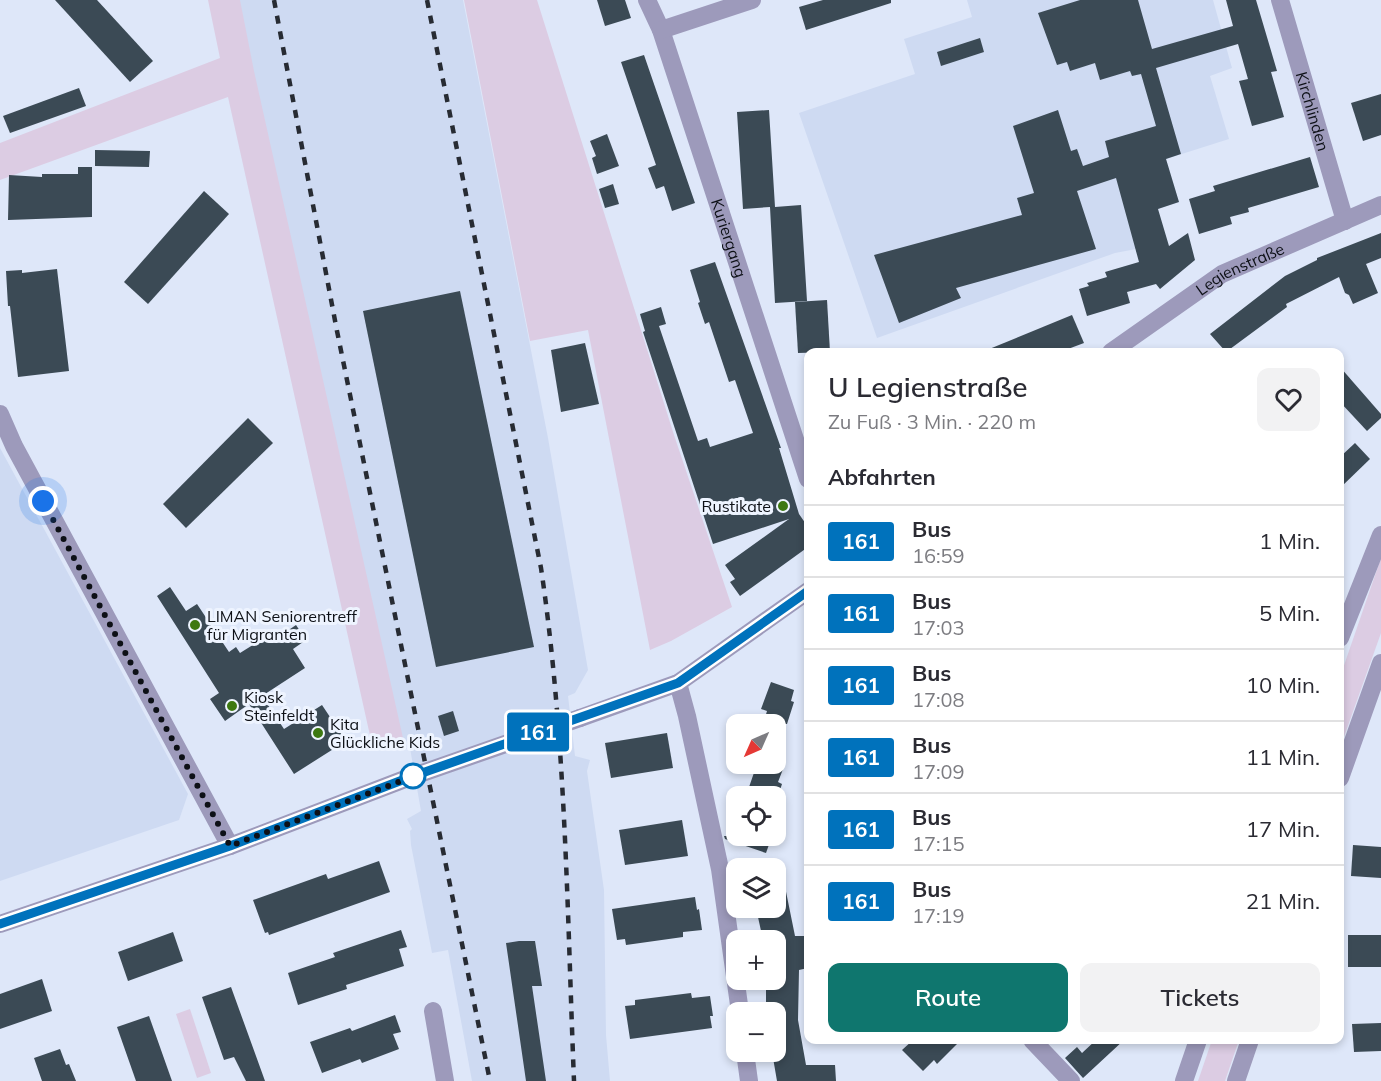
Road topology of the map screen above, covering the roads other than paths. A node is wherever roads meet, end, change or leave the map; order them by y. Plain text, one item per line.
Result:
1 (647, 0) edge
2 (752, 0) edge
3 (1280, 0) edge
4 (661, 30) junction
5 (1381, 205) edge
6 (1345, 221) junction
7 (1117, 348) edge
8 (0, 414) edge
9 (804, 466) edge
10 (1381, 535) edge
11 (804, 594) edge
12 (1344, 628) edge
13 (1381, 663) edge
14 (678, 683) junction
15 (1344, 767) edge
16 (230, 846) junction
17 (0, 924) edge
18 (739, 1002) edge
19 (433, 1011) dead end
20 (1036, 1044) edge
21 (1197, 1044) edge
22 (1249, 1044) edge
23 (747, 1062) edge
24 (446, 1081) edge
25 (749, 1081) edge
26 (1071, 1081) edge
27 (1184, 1081) edge
28 (1236, 1081) edge

1 - 4 street, Kuriergang
2 - 4 street
3 - 6 street, Kirchlinden
4 - 9 street, Kuriergang
5 - 6 street, Legienstraße
6 - 7 street, Legienstraße
8 - 16 street
10 - 12 street
11 - 14 street
13 - 15 street
14 - 16 street, bridge
14 - 18 street
16 - 17 street
19 - 24 street
20 - 26 street
21 - 27 street
22 - 28 street
23 - 25 street

